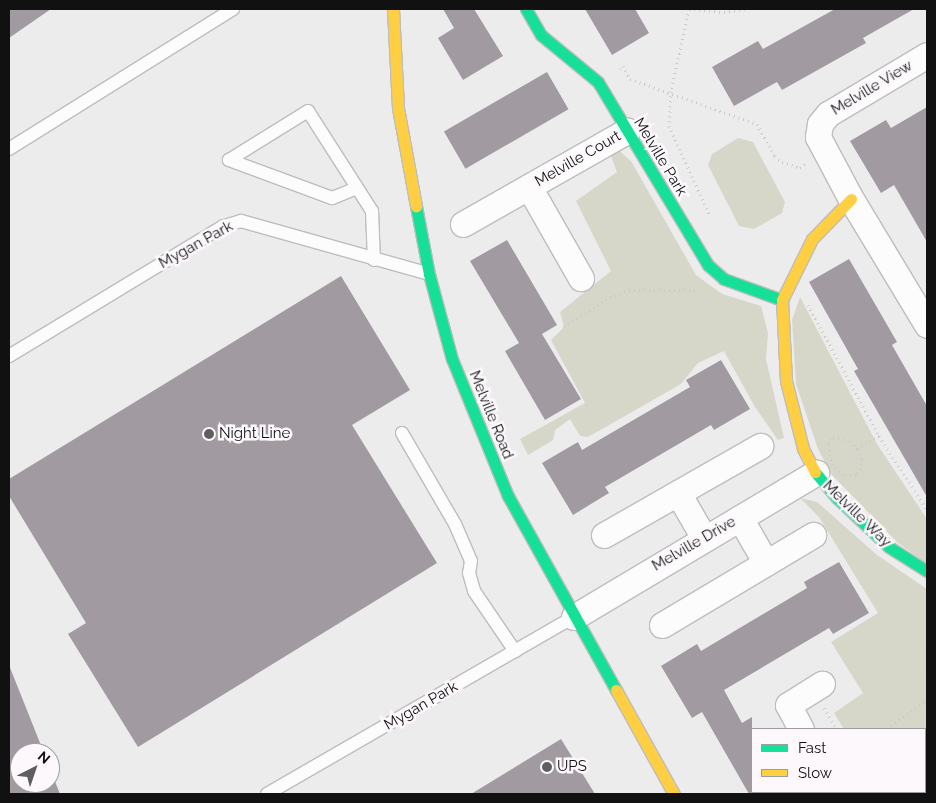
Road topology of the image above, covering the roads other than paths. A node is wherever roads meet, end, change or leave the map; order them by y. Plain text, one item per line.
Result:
1 (233, 9) edge
2 (393, 9) edge
3 (526, 9) edge
4 (927, 55) edge
5 (627, 131) junction
6 (9, 149) edge
7 (529, 187) junction
8 (357, 188) junction
9 (851, 200) junction
10 (463, 224) dead end
11 (374, 260) junction
12 (430, 274) junction
13 (581, 278) dead end
14 (782, 300) junction
15 (927, 325) edge
16 (9, 356) edge
17 (402, 433) dead end
18 (760, 446) dead end
19 (816, 473) junction
20 (678, 493) junction
21 (740, 518) junction
22 (604, 535) dead end
23 (813, 535) dead end
24 (704, 538) junction
25 (766, 563) junction
26 (927, 571) edge
27 (574, 618) junction
28 (662, 625) dead end
29 (515, 652) junction
30 (822, 684) dead end
31 (800, 728) edge
32 (268, 794) edge
33 (674, 794) edge

1 - 6 lane
2 - 12 street, Melville Road
3 - 5 street, Melville Park
4 - 9 street, Melville View
5 - 7 street, Melville Court
5 - 14 street, Melville Park
7 - 10 street, Melville Court
7 - 13 street, Melville Court
8 - 8 lane
8 - 11 lane
9 - 14 street, Melville Way
9 - 15 street
11 - 12 lane, Mygan Park
11 - 16 lane, Mygan Park
12 - 27 street, Melville Road
14 - 19 street, Melville Way
17 - 29 lane
18 - 20 street
19 - 21 street, Melville Drive
19 - 26 street, Melville Way
20 - 22 street
20 - 24 street
21 - 24 street, Melville Drive
21 - 25 street
23 - 25 street
24 - 27 street, Melville Drive
25 - 28 street
27 - 29 lane, Mygan Park
27 - 33 street, Melville Road
29 - 32 lane, Mygan Park
30 - 31 street

